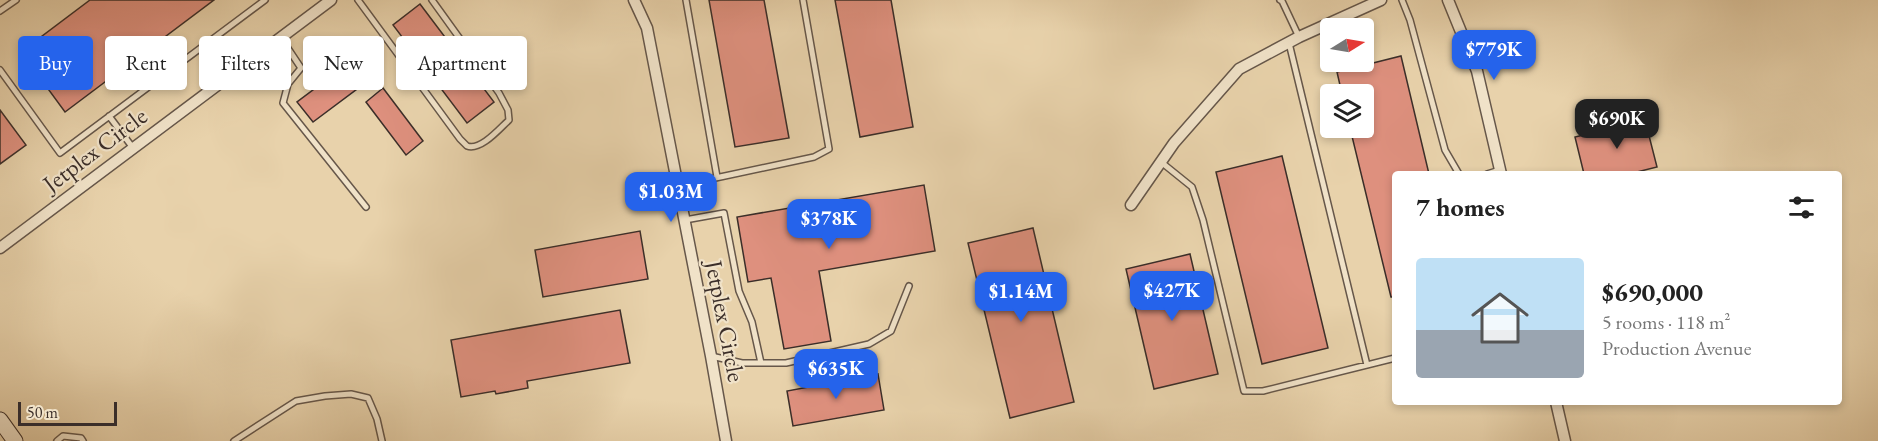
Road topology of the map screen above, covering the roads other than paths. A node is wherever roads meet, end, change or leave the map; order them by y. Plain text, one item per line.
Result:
1 (16, 0) edge
2 (265, 0) edge
3 (331, 0) edge
4 (358, 0) edge
5 (432, 0) edge
6 (634, 0) edge
7 (686, 0) edge
8 (803, 0) edge
9 (1282, 0) edge
10 (1381, 0) edge
11 (1402, 0) edge
12 (1448, 0) edge
13 (0, 11) edge
14 (284, 36) edge
15 (1294, 40) junction
16 (291, 53) edge
17 (0, 70) edge
18 (291, 80) edge
19 (211, 90) edge
20 (287, 90) edge
21 (109, 116) junction
22 (133, 148) junction
23 (1161, 162) junction
24 (1457, 171) edge
25 (1501, 171) edge
26 (717, 177) junction
27 (678, 186) junction
28 (1131, 205) dead end
29 (366, 207) dead end
30 (684, 220) junction
31 (0, 248) edge
32 (909, 286) dead end
33 (711, 356) junction
34 (1392, 359) edge
35 (761, 363) junction
36 (1367, 365) junction
37 (1557, 405) edge
38 (0, 420) edge
39 (15, 441) edge
40 (57, 441) edge
41 (83, 441) edge
42 (234, 441) edge
43 (382, 441) edge
44 (726, 441) edge
45 (1565, 441) edge

1 - 13 lane
2 - 21 lane
3 - 14 street, Jetplex Circle
4 - 5 lane
6 - 27 street, Jetplex Circle
7 - 26 lane
8 - 26 lane
9 - 15 lane
10 - 15 street
11 - 24 lane
12 - 25 street
15 - 23 street
15 - 36 lane
16 - 18 lane
17 - 21 lane
19 - 22 street, Jetplex Circle
20 - 29 lane
21 - 22 lane
22 - 31 street, Jetplex Circle
23 - 28 street
23 - 36 lane
26 - 27 lane
27 - 30 street, Jetplex Circle
30 - 33 street, Jetplex Circle
30 - 35 lane
32 - 35 lane
33 - 35 lane
33 - 44 street, Jetplex Circle
34 - 36 lane
37 - 45 street
38 - 39 main road
40 - 41 lane
42 - 43 lane

